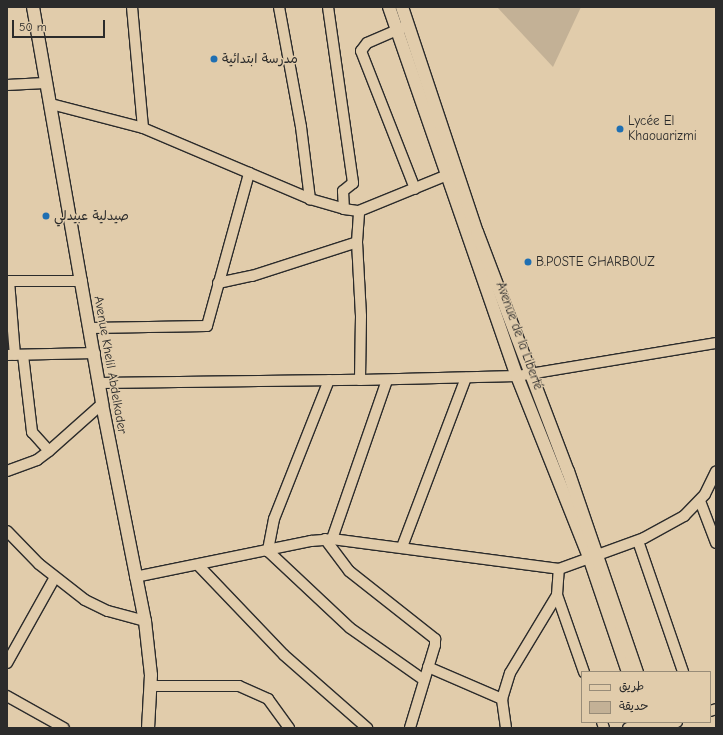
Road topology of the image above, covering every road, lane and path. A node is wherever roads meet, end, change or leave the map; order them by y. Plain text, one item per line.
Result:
1 (33, 7) edge
2 (132, 7) edge
3 (279, 7) edge
4 (328, 7) edge
5 (389, 7) edge
6 (402, 7) edge
7 (402, 28) junction
8 (45, 83) junction
9 (7, 85) edge
10 (50, 104) junction
11 (143, 128) junction
12 (249, 173) junction
13 (447, 175) junction
14 (415, 189) junction
15 (310, 199) junction
16 (344, 209) junction
17 (359, 211) junction
18 (357, 242) junction
19 (8, 281) edge
20 (82, 281) junction
21 (218, 283) junction
22 (91, 328) junction
23 (716, 343) edge
24 (95, 353) junction
25 (15, 355) edge
26 (530, 374) junction
27 (517, 376) junction
28 (466, 378) junction
29 (329, 380) junction
30 (360, 380) junction
31 (387, 380) junction
32 (99, 383) junction
33 (102, 404) junction
34 (49, 452) junction
35 (7, 471) edge
36 (716, 471) edge
37 (700, 501) junction
38 (7, 530) edge
39 (329, 539) junction
40 (638, 541) junction
41 (716, 543) edge
42 (402, 547) junction
43 (268, 552) junction
44 (594, 556) junction
45 (198, 565) junction
46 (559, 569) junction
47 (55, 577) junction
48 (135, 577) junction
49 (558, 596) junction
50 (145, 621) junction
51 (7, 663) edge
52 (428, 667) junction
53 (584, 671) edge
54 (628, 671) edge
55 (637, 671) edge
56 (683, 671) edge
57 (424, 680) junction
58 (151, 686) junction
59 (7, 696) edge
60 (502, 699) junction
61 (642, 723) edge
62 (674, 723) edge
63 (64, 728) edge
64 (148, 728) edge
65 (289, 728) edge
66 (367, 728) edge
67 (410, 728) edge
68 (506, 728) edge
69 (628, 728) edge
70 (660, 728) edge

1 - 8 street, Avenue Khelil Abdelkader
2 - 11 street
3 - 15 street
4 - 16 street
5 - 7 street, Avenue de la Liberté
6 - 7 street, Avenue de la Liberté
7 - 13 street, Avenue de la Liberté
7 - 14 street
7 - 26 street, Avenue de la Liberté
8 - 9 street
8 - 10 street, Avenue Khelil Abdelkader
10 - 11 street
10 - 20 street, Avenue Khelil Abdelkader
11 - 12 street
12 - 15 street
12 - 21 street
13 - 14 street
13 - 27 street, Avenue de la Liberté
14 - 17 street
15 - 16 street
16 - 17 street
17 - 18 street
18 - 21 street
18 - 30 street
19 - 20 street
19 - 25 street
20 - 22 street, Avenue Khelil Abdelkader
21 - 22 street
22 - 24 street, Avenue Khelil Abdelkader
23 - 26 street
24 - 25 street
24 - 32 street, Avenue Khelil Abdelkader
25 - 34 street
26 - 27 street
26 - 44 street, Avenue de la Liberté
27 - 28 street
27 - 44 street, Avenue de la Liberté
28 - 31 street
28 - 42 street
29 - 30 street
29 - 32 street
29 - 43 street
30 - 31 street
31 - 39 street
32 - 33 street, Avenue Khelil Abdelkader
33 - 34 street
33 - 48 street, Avenue Khelil Abdelkader
34 - 35 street
36 - 37 street
37 - 40 street
37 - 41 street
38 - 47 street
39 - 42 street
39 - 43 street
39 - 52 street
40 - 44 street
40 - 56 street
42 - 46 street
43 - 45 street
43 - 57 street
44 - 46 street
44 - 54 street, Avenue de la Liberté
44 - 55 street, Avenue de la Liberté
45 - 48 street
45 - 66 street
46 - 49 street
47 - 50 street
47 - 51 street
48 - 50 street, Avenue Khelil Abdelkader
49 - 53 street
49 - 60 street
50 - 58 street, Avenue Khelil Abdelkader
52 - 57 street
52 - 60 street
57 - 67 street
58 - 64 street, Avenue Khelil Abdelkader
58 - 65 street
59 - 63 street
60 - 68 street
61 - 69 street
62 - 70 street

